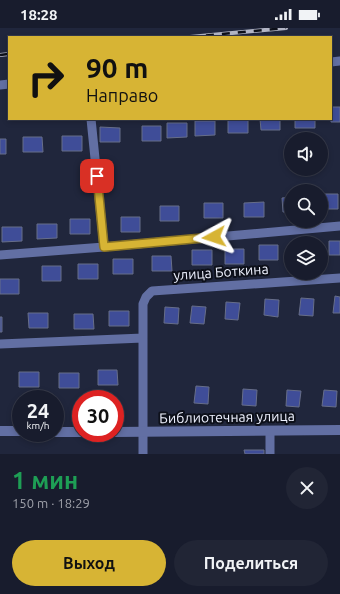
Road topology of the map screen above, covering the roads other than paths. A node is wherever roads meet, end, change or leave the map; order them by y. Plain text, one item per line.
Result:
1 (91, 120) edge
2 (340, 226) edge
3 (104, 247) junction
4 (0, 255) edge
5 (340, 278) edge
6 (143, 338) junction
7 (0, 344) edge
8 (340, 430) edge
9 (0, 431) edge
10 (12, 431) edge
11 (270, 431) junction
12 (124, 432) edge
13 (142, 433) junction
14 (143, 454) edge
15 (270, 454) edge

1 - 3 street
2 - 3 street
3 - 4 street
5 - 6 street, улица Боткина
6 - 7 street
6 - 13 street
8 - 11 street, Библиотечная улица
9 - 10 street
11 - 13 street, Библиотечная улица
11 - 15 street
12 - 13 street, Библиотечная улица
13 - 14 street

